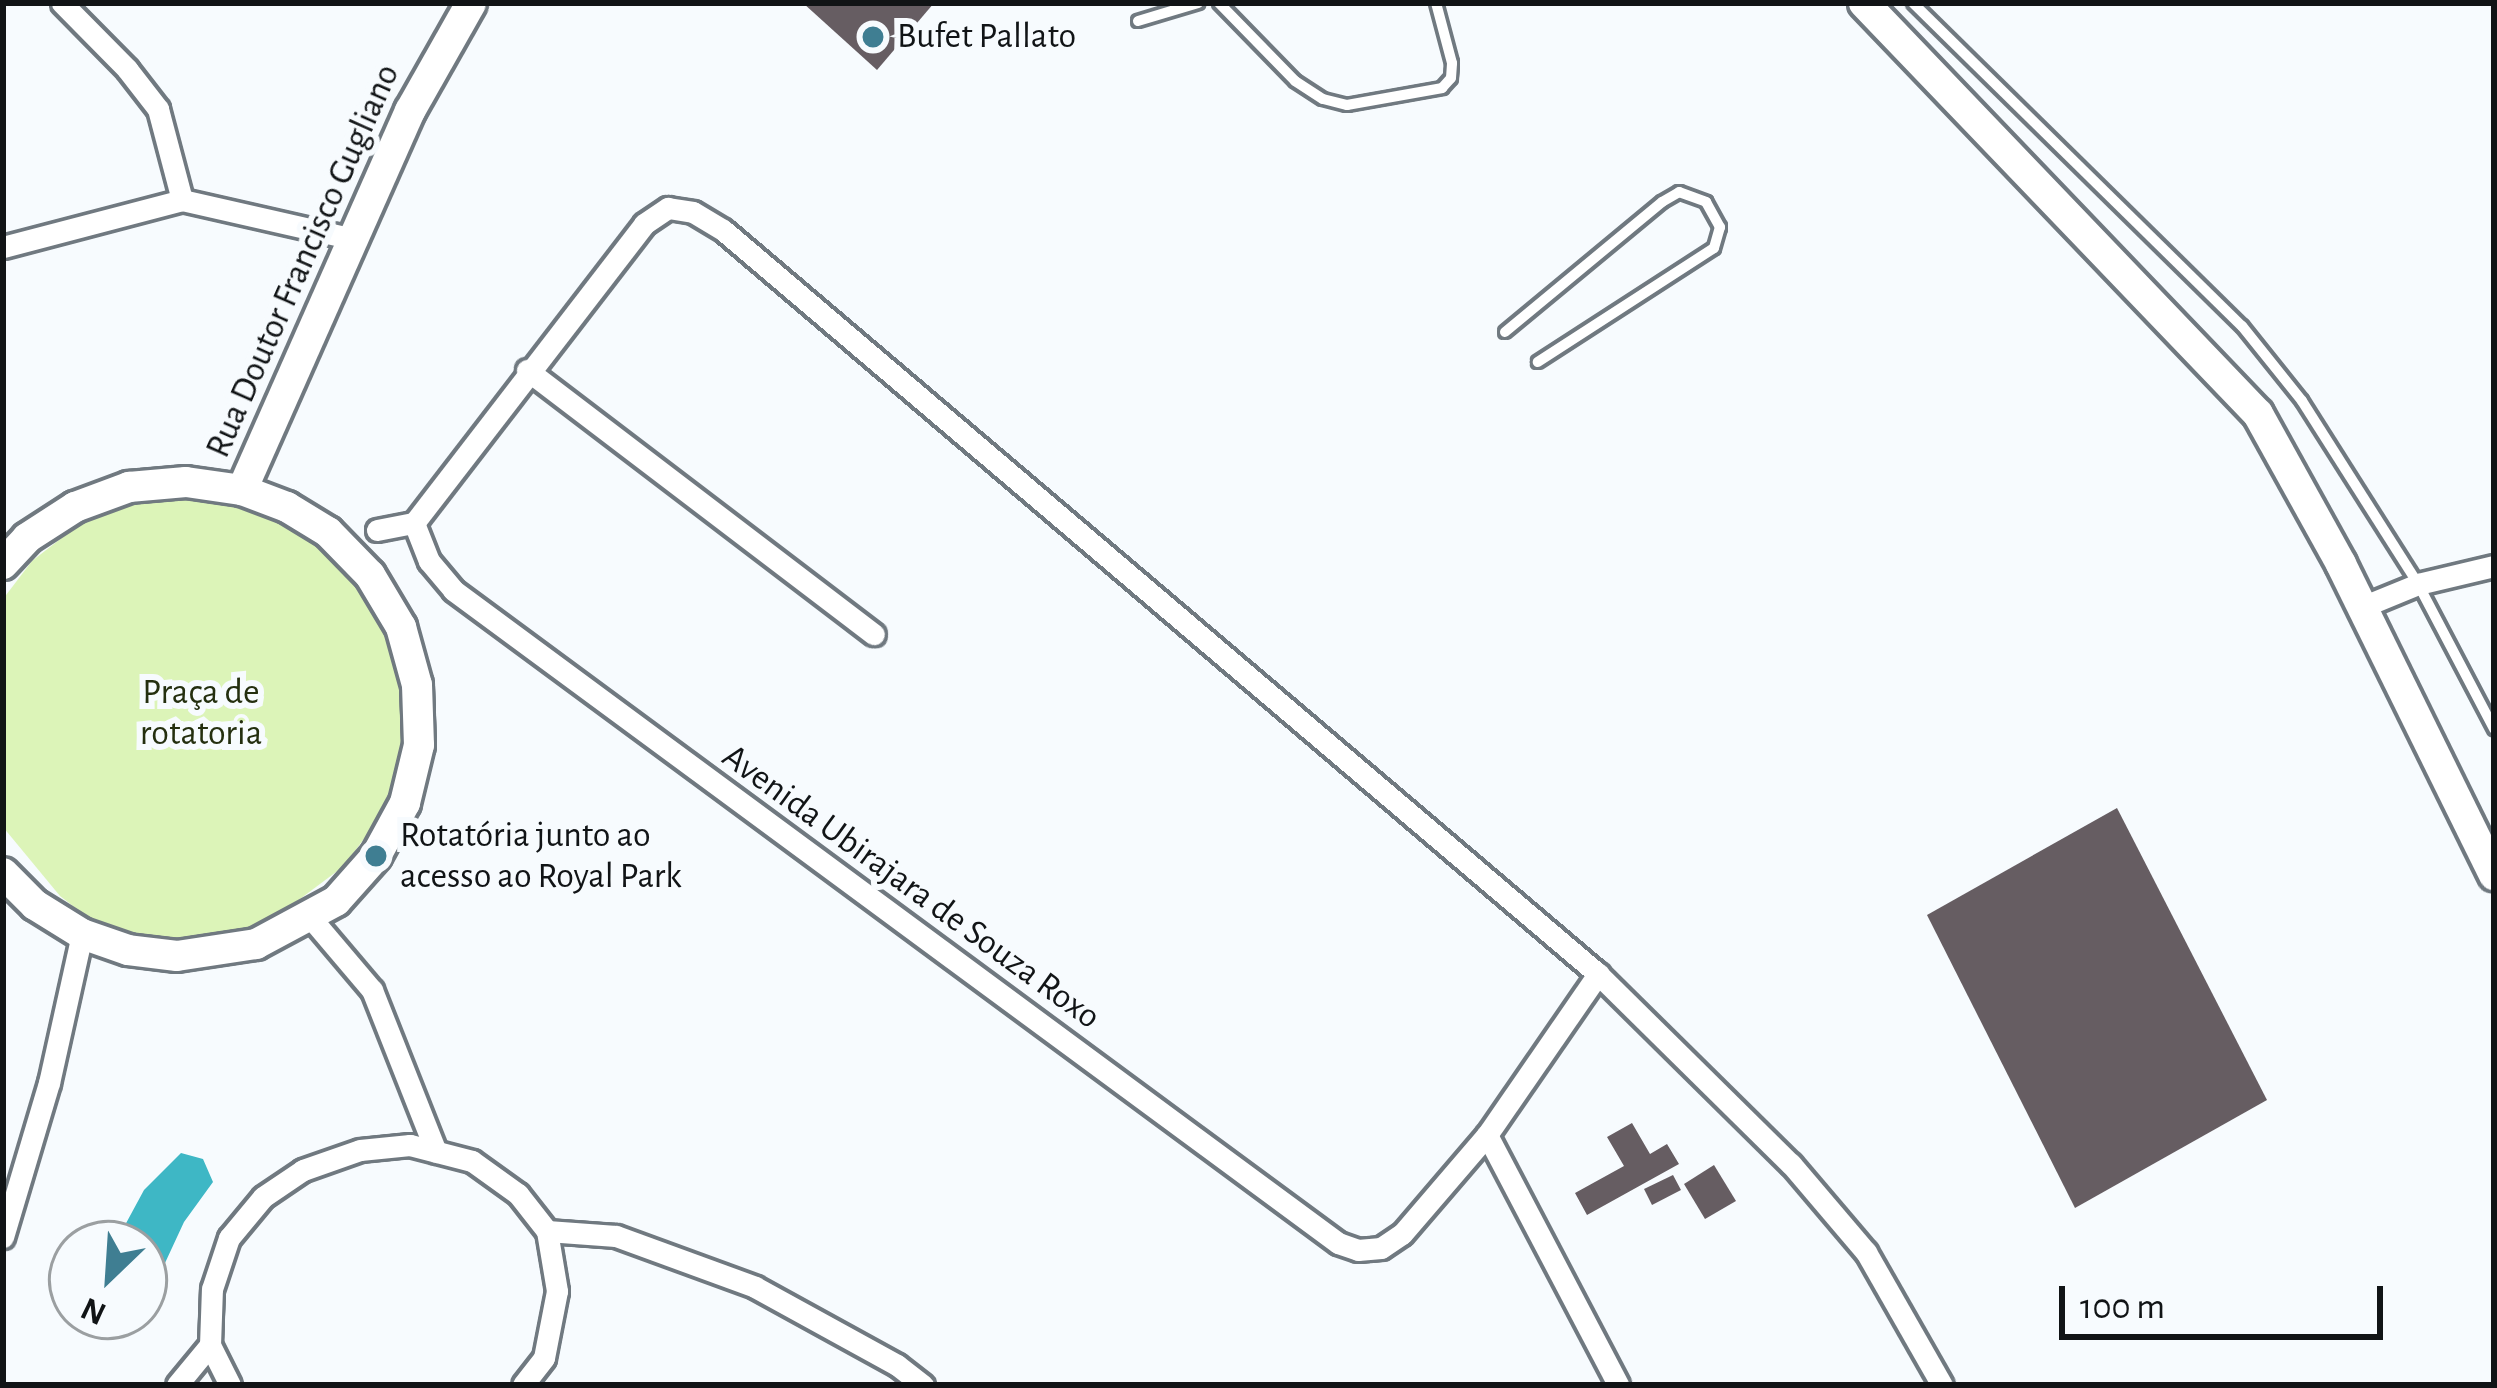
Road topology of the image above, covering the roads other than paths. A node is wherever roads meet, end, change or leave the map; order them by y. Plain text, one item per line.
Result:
1 (62, 3) edge
2 (471, 3) edge
3 (1198, 3) edge
4 (1220, 3) edge
5 (1436, 3) edge
6 (1864, 3) edge
7 (1913, 3) edge
8 (1138, 21) dead end
9 (182, 200) junction
10 (354, 239) junction
11 (3, 247) edge
12 (1505, 332) dead end
13 (1538, 362) dead end
14 (527, 370) junction
15 (242, 490) junction
16 (413, 523) junction
17 (377, 530) dead end
18 (3, 564) edge
19 (2494, 566) edge
20 (2418, 584) junction
21 (2362, 607) junction
22 (874, 634) dead end
23 (2494, 729) edge
24 (2490, 856) edge
25 (3, 873) edge
26 (310, 917) junction
27 (82, 934) junction
28 (1598, 974) junction
29 (1487, 1135) junction
30 (436, 1151) junction
31 (547, 1231) junction
32 (3, 1238) edge
33 (210, 1345) junction
34 (176, 1385) edge
35 (230, 1385) edge
36 (523, 1385) edge
37 (923, 1385) edge
38 (1618, 1385) edge
39 (1942, 1385) edge

1 - 9 street
2 - 10 main road, Rua Doutor Francisco Gugliano
3 - 8 lane
4 - 5 lane
6 - 21 main road
7 - 20 lane
9 - 10 street
9 - 11 street
10 - 15 main road, Rua Doutor Francisco Gugliano
12 - 13 lane
14 - 16 street
14 - 22 street
14 - 28 street
15 - 18 main road
15 - 26 main road
16 - 17 street
16 - 29 street, Avenida Ubirajara de Souza Roxo
19 - 20 street
20 - 21 street
20 - 23 lane
21 - 24 main road
25 - 27 main road
26 - 27 main road
26 - 30 street
27 - 32 street
28 - 29 street
28 - 39 street
29 - 38 street
30 - 31 street
30 - 33 street
31 - 36 street
31 - 37 street
33 - 34 street
33 - 35 street

